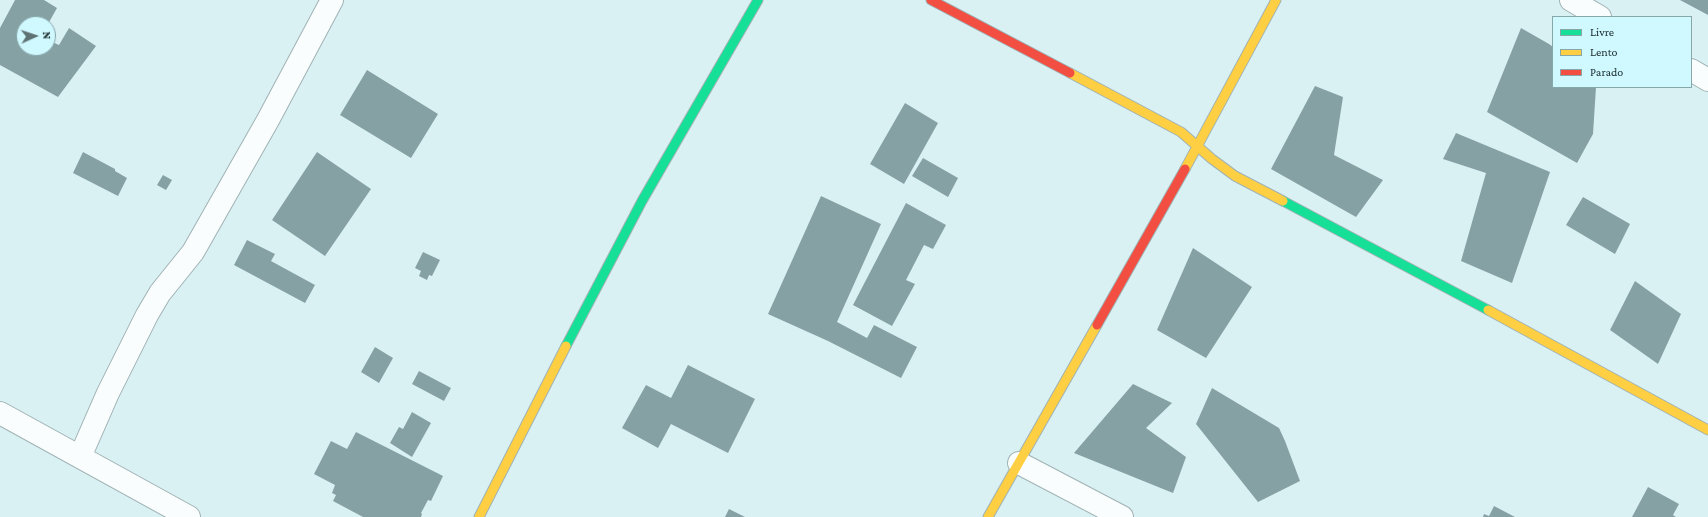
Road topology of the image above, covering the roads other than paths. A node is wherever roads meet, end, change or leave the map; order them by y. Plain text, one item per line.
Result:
1 (332, 0) edge
2 (758, 0) edge
3 (931, 0) edge
4 (1276, 0) edge
5 (1571, 0) edge
6 (1598, 16) edge
7 (1692, 71) edge
8 (1708, 80) edge
9 (1198, 147) junction
10 (0, 413) edge
11 (1708, 430) edge
12 (80, 457) junction
13 (1019, 464) junction
14 (189, 517) edge
15 (479, 517) edge
16 (988, 517) edge
17 (1122, 517) edge

1 - 12 street
2 - 15 street
3 - 9 street
4 - 9 street
5 - 6 street
7 - 8 street
9 - 11 street
9 - 13 street
10 - 12 street
12 - 14 street
13 - 16 street
13 - 17 street

